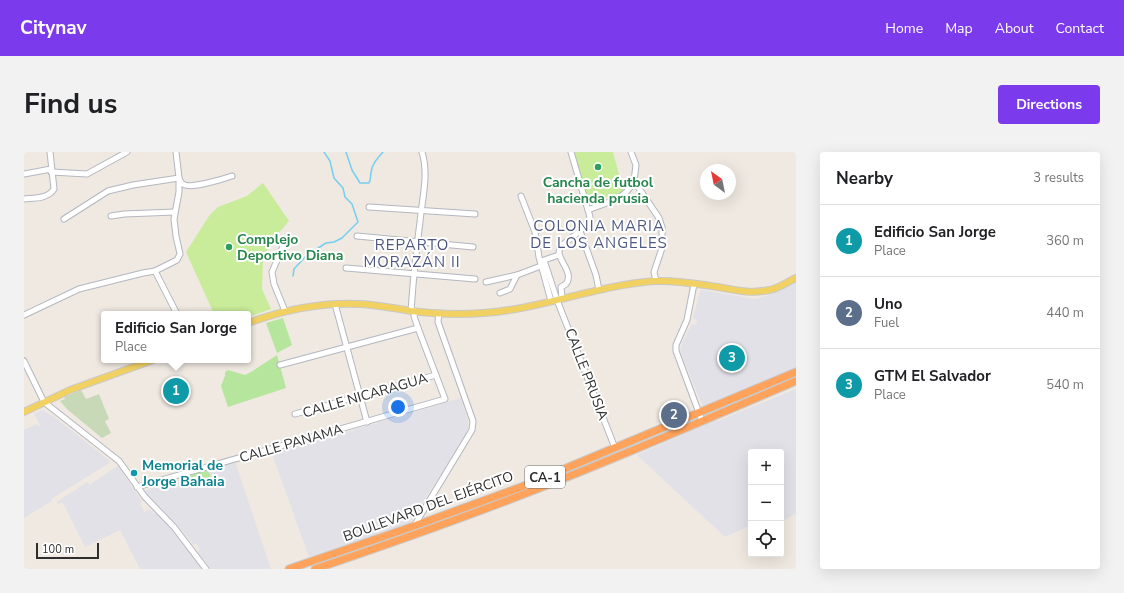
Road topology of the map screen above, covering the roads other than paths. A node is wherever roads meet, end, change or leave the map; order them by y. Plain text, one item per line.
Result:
1 (50, 152) edge
2 (127, 152) edge
3 (176, 152) edge
4 (422, 152) edge
5 (571, 152) edge
6 (631, 152) edge
7 (51, 171) junction
8 (24, 174) edge
9 (232, 176) dead end
10 (179, 178) junction
11 (634, 181) junction
12 (521, 196) dead end
13 (24, 199) edge
14 (369, 207) dead end
15 (421, 210) junction
16 (588, 210) junction
17 (175, 212) junction
18 (475, 214) dead end
19 (111, 216) dead end
20 (64, 219) dead end
21 (580, 231) junction
22 (357, 236) dead end
23 (286, 239) dead end
24 (417, 242) junction
25 (473, 247) dead end
26 (559, 255) junction
27 (541, 266) junction
28 (346, 268) dead end
29 (155, 271) junction
30 (414, 274) junction
31 (517, 275) junction
32 (796, 278) edge
33 (475, 279) dead end
34 (656, 281) junction
35 (486, 282) dead end
36 (694, 284) junction
37 (560, 287) junction
38 (554, 289) junction
39 (599, 290) junction
40 (500, 293) dead end
41 (557, 300) junction
42 (334, 304) junction
43 (175, 311) edge
44 (285, 311) junction
45 (413, 311) junction
46 (439, 313) junction
47 (24, 315) edge
48 (251, 322) edge
49 (418, 328) junction
50 (347, 348) junction
51 (24, 361) edge
52 (145, 363) edge
53 (280, 366) dead end
54 (796, 372) edge
55 (436, 375) junction
56 (796, 381) edge
57 (360, 396) junction
58 (44, 402) junction
59 (702, 411) junction
60 (24, 412) edge
61 (295, 414) dead end
62 (706, 419) junction
63 (681, 420) junction
64 (367, 422) junction
65 (684, 429) junction
66 (615, 448) junction
67 (138, 487) junction
68 (458, 510) junction
69 (445, 515) junction
70 (461, 518) junction
71 (447, 523) junction
72 (414, 526) junction
73 (399, 531) junction
74 (323, 568) edge
75 (206, 569) edge
76 (289, 569) edge
77 (315, 569) edge

1 - 7 street
2 - 7 street
3 - 10 street
4 - 15 street
5 - 16 street
6 - 11 street
7 - 8 street
7 - 13 street
9 - 10 street
10 - 17 street
10 - 20 street
11 - 16 street
11 - 34 street
12 - 27 street
14 - 15 street
15 - 18 street
15 - 24 street
16 - 21 street
17 - 19 street
17 - 29 street
21 - 26 street
21 - 39 street
22 - 24 street
23 - 44 street
24 - 25 street
24 - 30 street
26 - 37 street
26 - 38 street
27 - 31 street
27 - 41 street
28 - 30 street
29 - 43 street
29 - 47 street
30 - 33 street
30 - 45 street
31 - 35 street
31 - 40 street
32 - 36 main road
34 - 36 main road
34 - 39 main road
36 - 59 street
37 - 38 street
37 - 41 street
38 - 41 street
39 - 41 main road
41 - 46 main road
41 - 66 street, CALLE PRUSIA
42 - 44 main road
42 - 45 main road
42 - 50 street
44 - 48 main road
45 - 46 main road
45 - 49 street
46 - 72 street
49 - 50 street
49 - 55 street
50 - 53 street
50 - 57 street
51 - 58 street
52 - 58 main road
54 - 59 highway, BOULEVARD DEL EJÉRCITO / CA-1
55 - 57 street, CALLE NICARAGUA
55 - 64 street, CALLE PANAMA
56 - 62 highway, BOULEVARD DEL EJÉRCITO / CA-1
57 - 61 street, CALLE NICARAGUA
57 - 64 street
58 - 60 main road
58 - 67 street
59 - 62 highway
59 - 63 highway, BOULEVARD DEL EJÉRCITO / CA-1
62 - 65 highway, BOULEVARD DEL EJÉRCITO / CA-1
63 - 65 highway
63 - 66 highway, BOULEVARD DEL EJÉRCITO / CA-1
64 - 67 street, CALLE PANAMA
65 - 70 highway, BOULEVARD DEL EJÉRCITO / CA-1
66 - 68 highway, BOULEVARD DEL EJÉRCITO / CA-1
67 - 75 street
68 - 69 highway, BOULEVARD DEL EJÉRCITO / CA-1
68 - 70 highway
69 - 71 highway
69 - 72 highway, BOULEVARD DEL EJÉRCITO / CA-1
70 - 71 highway, BOULEVARD DEL EJÉRCITO / CA-1
71 - 74 highway, BOULEVARD DEL EJÉRCITO / CA-1
72 - 73 highway, BOULEVARD DEL EJÉRCITO / CA-1
73 - 74 highway
73 - 76 highway, BOULEVARD DEL EJÉRCITO / CA-1
74 - 77 highway, BOULEVARD DEL EJÉRCITO / CA-1

